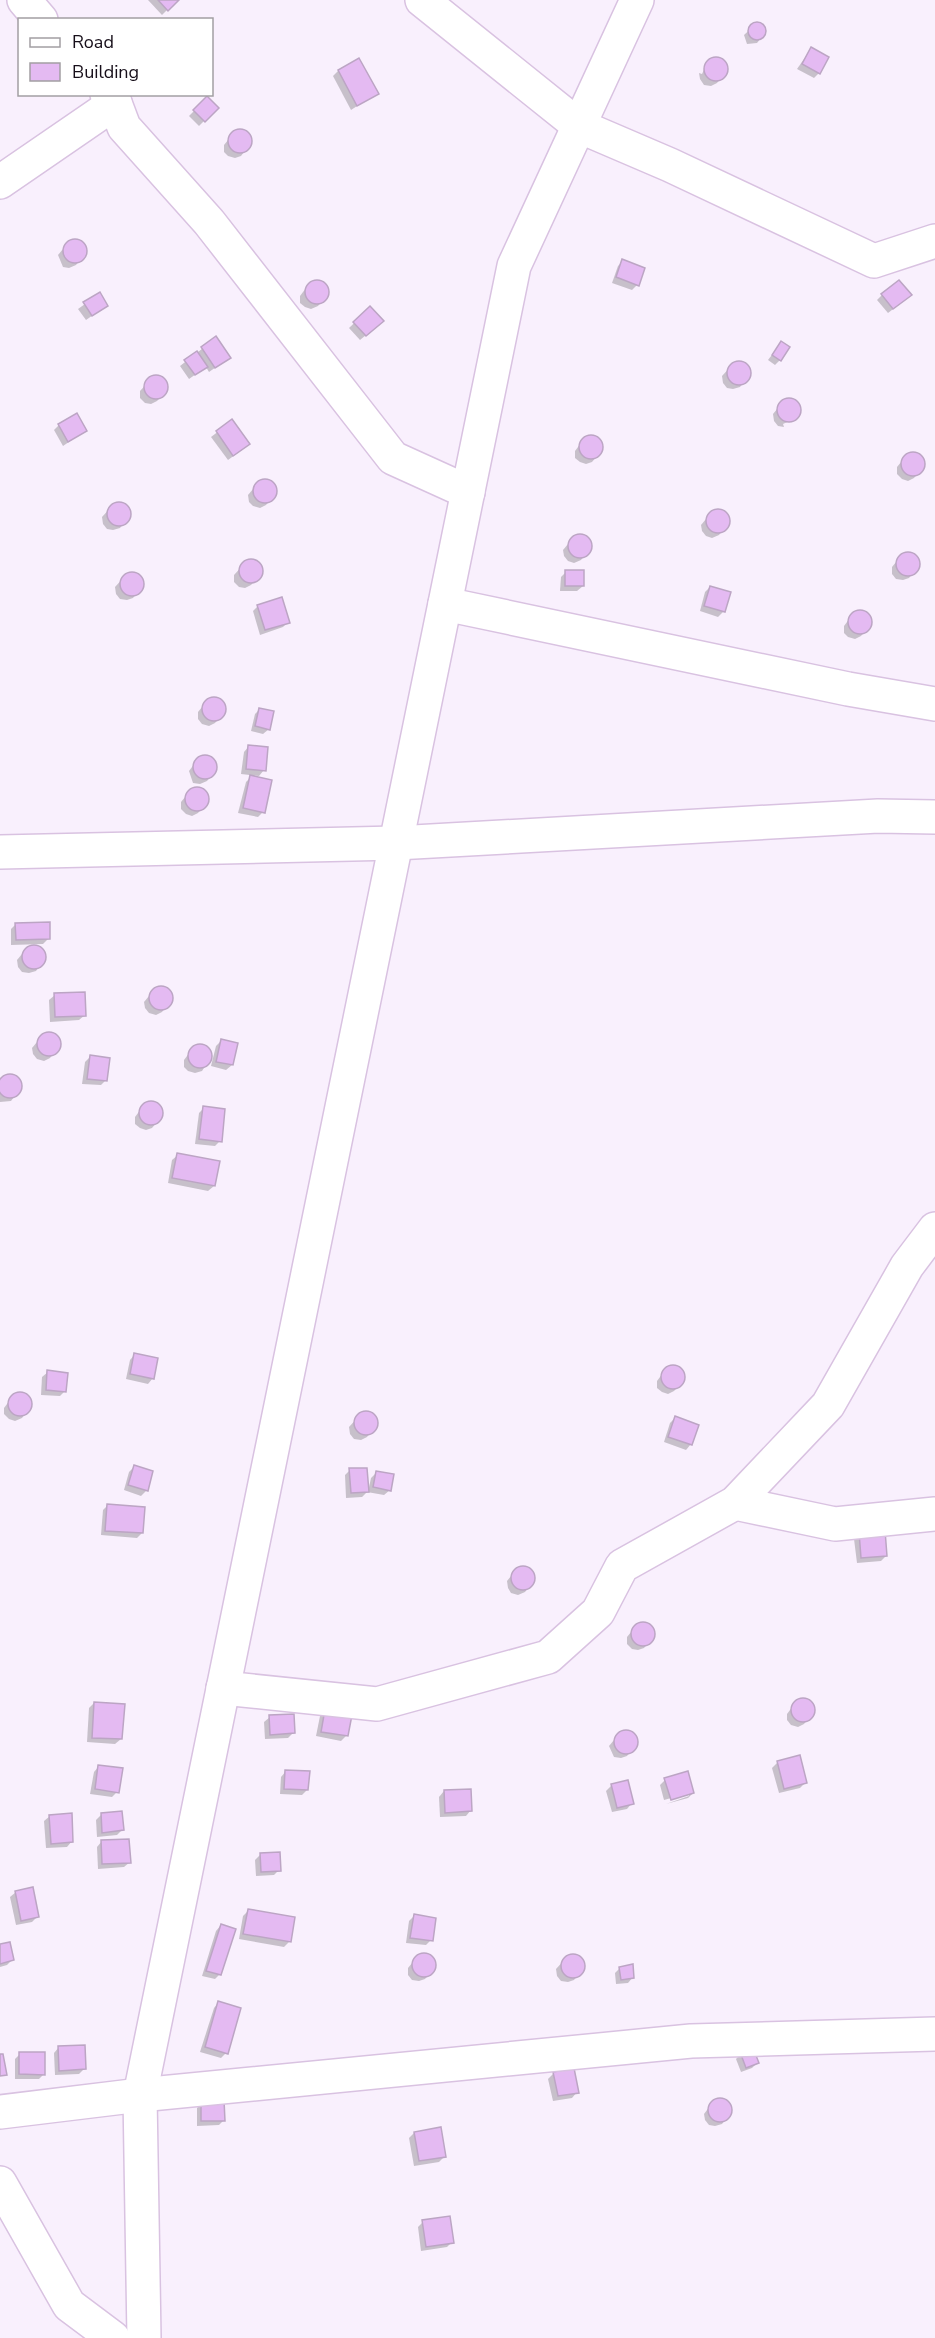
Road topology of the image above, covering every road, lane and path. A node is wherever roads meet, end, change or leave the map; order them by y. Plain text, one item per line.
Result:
1 (24, 0) edge
2 (422, 0) edge
3 (637, 0) edge
4 (39, 18) edge
5 (111, 99) edge
6 (579, 126) junction
7 (0, 182) edge
8 (935, 241) edge
9 (468, 492) junction
10 (445, 604) junction
11 (935, 704) edge
12 (935, 817) edge
13 (396, 843) junction
14 (0, 852) edge
15 (935, 1229) edge
16 (735, 1503) junction
17 (935, 1514) edge
18 (223, 1688) junction
19 (935, 2034) edge
20 (140, 2095) junction
21 (0, 2112) edge
22 (0, 2183) edge
23 (114, 2338) edge
24 (144, 2338) edge

1 - 4 street
2 - 6 street
3 - 6 street
5 - 7 street
5 - 9 street
6 - 8 street
6 - 9 street
9 - 10 street
10 - 11 street
10 - 13 street
12 - 13 street
13 - 14 street
13 - 18 street
15 - 16 street
16 - 17 street
16 - 18 street
18 - 20 street
19 - 20 street
20 - 21 street
20 - 24 street
22 - 23 street

